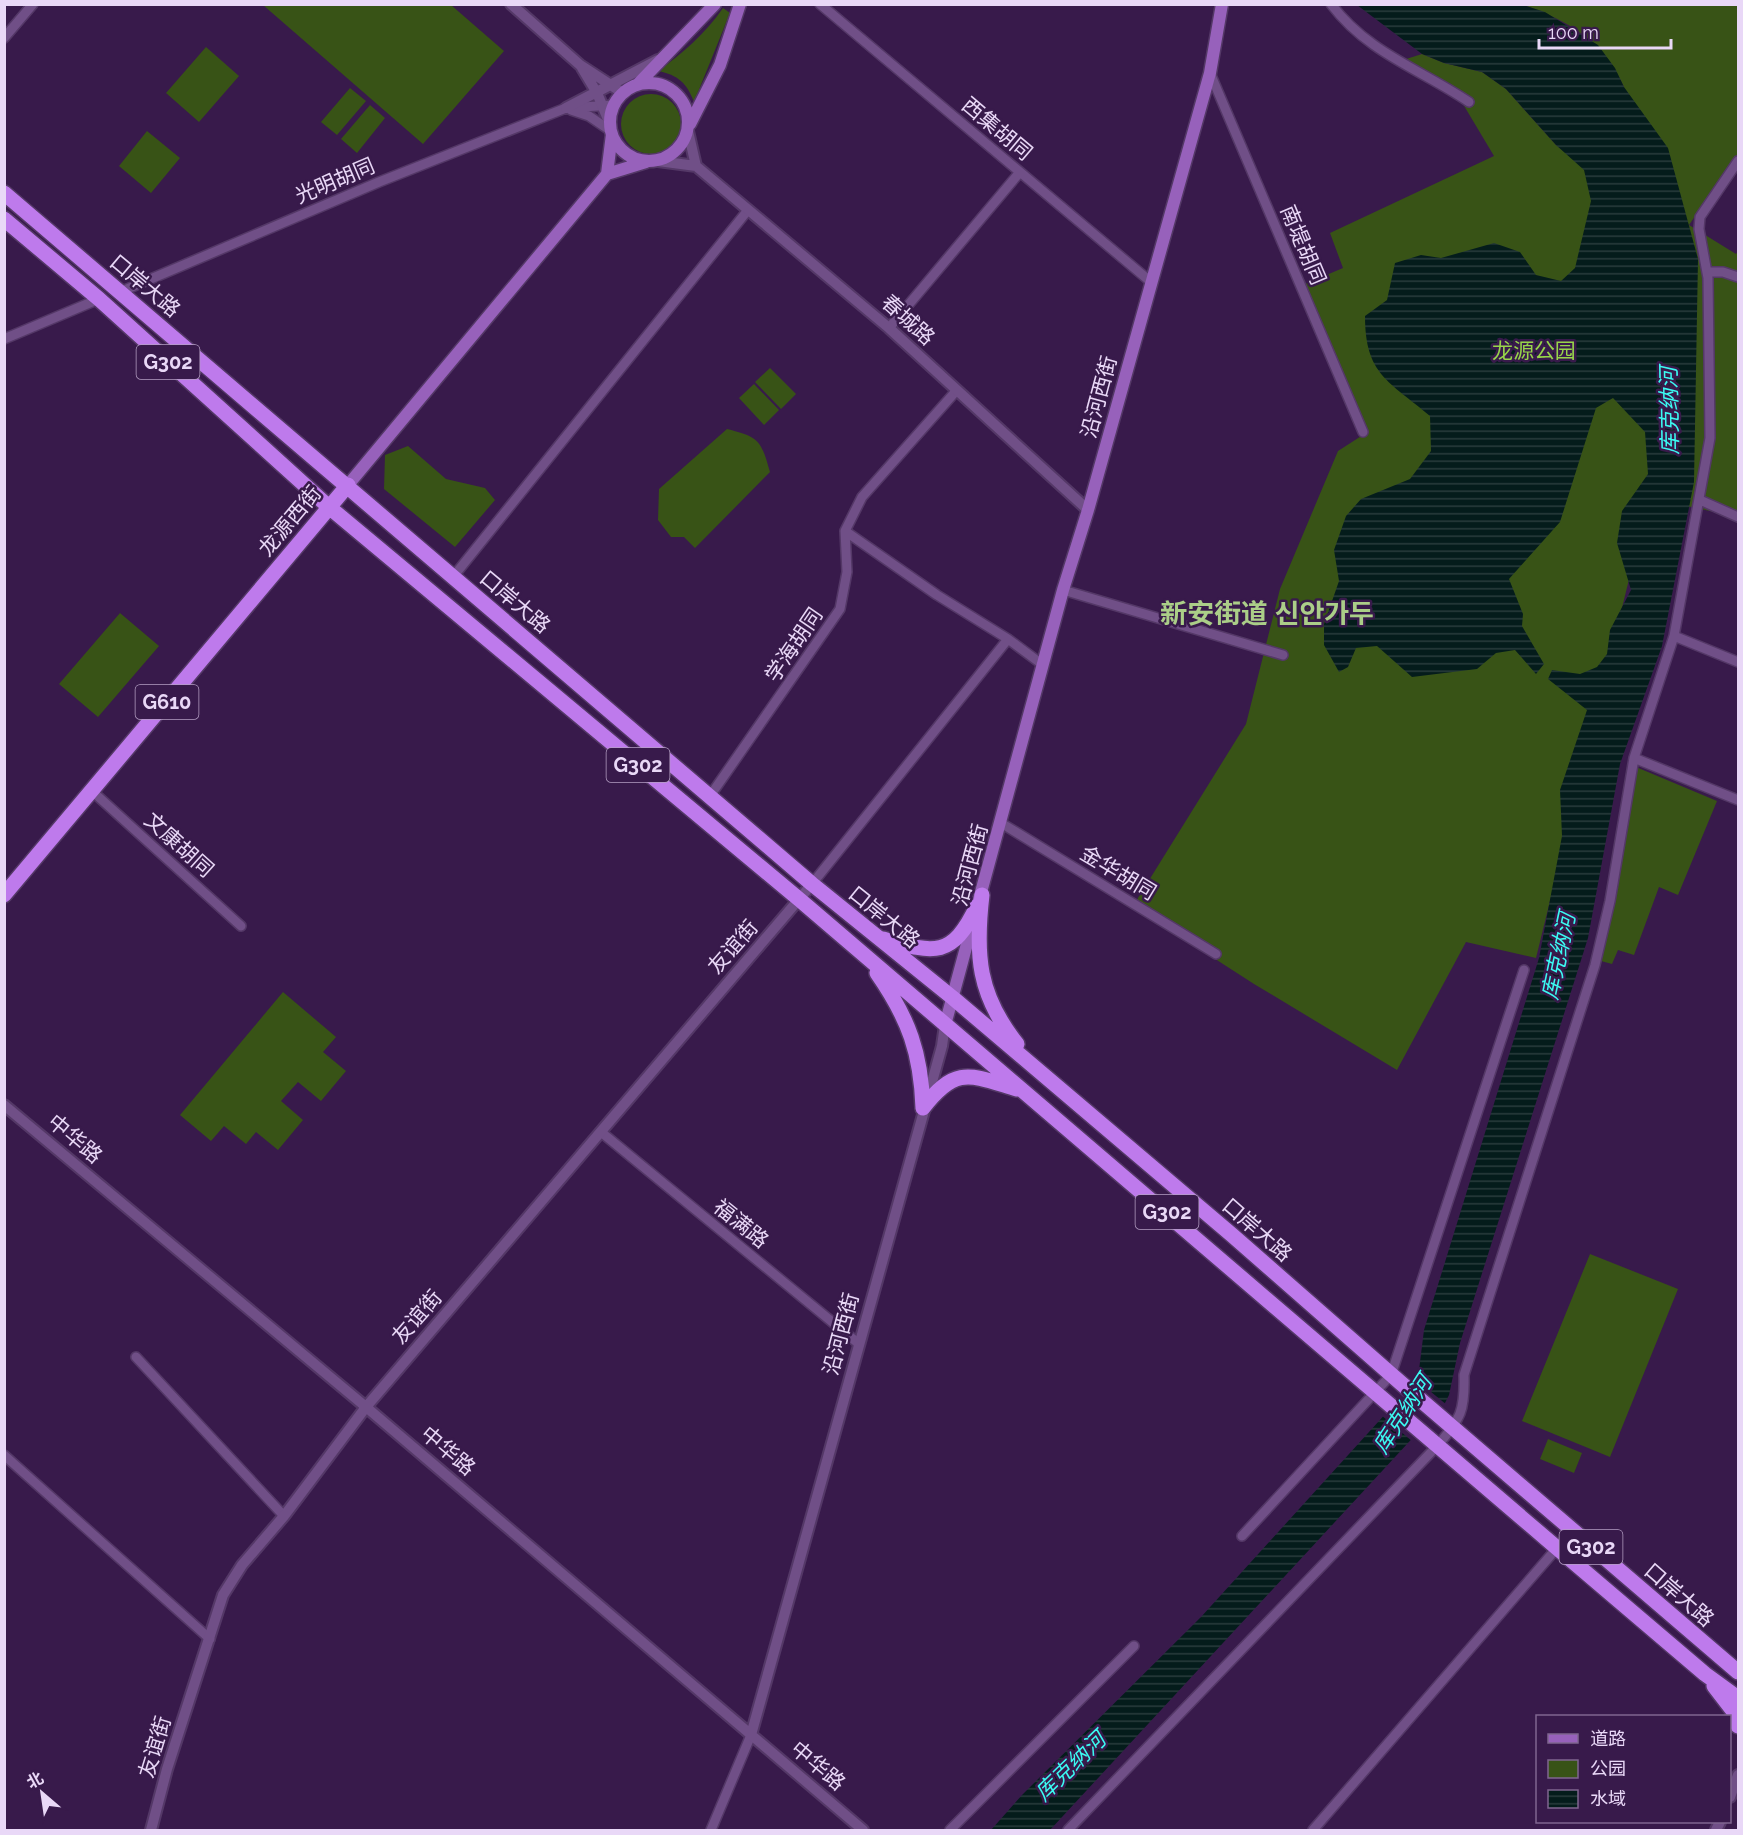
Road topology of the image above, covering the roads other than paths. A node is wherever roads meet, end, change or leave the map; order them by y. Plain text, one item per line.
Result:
1 (33, 4) edge
2 (511, 4) edge
3 (715, 4) edge
4 (740, 4) edge
5 (820, 4) edge
6 (1222, 4) edge
7 (1331, 4) edge
8 (4, 38) edge
9 (672, 52) junction
10 (580, 65) junction
11 (1210, 73) junction
12 (638, 84) junction
13 (612, 86) junction
14 (597, 93) junction
15 (623, 93) junction
16 (1468, 102) dead end
17 (608, 105) junction
18 (566, 108) junction
19 (688, 128) junction
20 (611, 130) junction
21 (652, 161) junction
22 (1738, 161) edge
23 (696, 166) junction
24 (1020, 172) junction
25 (607, 174) junction
26 (4, 193) edge
27 (748, 210) junction
28 (4, 219) edge
29 (1707, 272) junction
30 (1738, 277) edge
31 (1151, 282) junction
32 (120, 292) junction
33 (99, 299) junction
34 (888, 328) junction
35 (4, 339) edge
36 (957, 390) junction
37 (1363, 432) dead end
38 (348, 485) junction
39 (1700, 500) junction
40 (329, 507) junction
41 (1088, 510) junction
42 (1738, 517) edge
43 (845, 531) junction
44 (453, 577) junction
45 (1063, 590) junction
46 (1674, 636) junction
47 (1008, 639) junction
48 (1283, 655) dead end
49 (1738, 662) edge
50 (1043, 665) junction
51 (1634, 758) junction
52 (92, 791) junction
53 (710, 796) junction
54 (1738, 800) edge
55 (1001, 823) junction
56 (812, 884) junction
57 (4, 895) edge
58 (982, 895) junction
59 (800, 900) junction
60 (241, 926) dead end
61 (875, 937) junction
62 (1216, 954) dead end
63 (865, 956) junction
64 (1524, 970) dead end
65 (953, 998) junction
66 (945, 1025) junction
67 (1038, 1070) junction
68 (1023, 1091) junction
69 (4, 1105) edge
70 (923, 1108) junction
71 (601, 1132) junction
72 (859, 1344) junction
73 (136, 1357) dead end
74 (1396, 1380) junction
75 (1381, 1397) junction
76 (366, 1407) junction
77 (1449, 1424) junction
78 (1434, 1442) junction
79 (4, 1455) edge
80 (284, 1516) junction
81 (1242, 1536) dead end
82 (1557, 1548) junction
83 (210, 1639) junction
84 (1134, 1646) dead end
85 (1738, 1672) edge
86 (1706, 1674) junction
87 (1738, 1698) edge
88 (1738, 1726) edge
89 (751, 1735) junction
90 (1738, 1775) edge
91 (1731, 1794) edge
92 (151, 1830) edge
93 (711, 1830) edge
94 (863, 1830) edge
95 (950, 1830) edge
96 (1068, 1830) edge
97 (1312, 1830) edge

1 - 8 street
2 - 10 street
3 - 9 main road
4 - 19 main road
5 - 24 street, 西集胡同
6 - 11 main road, 沿河西街
7 - 16 street
9 - 12 main road
9 - 13 street
10 - 13 street
10 - 14 street
11 - 31 main road, 沿河西街
11 - 37 street, 南堤胡同
12 - 15 main road
12 - 19 main road
13 - 14 street
13 - 15 street
14 - 17 street
14 - 18 street
15 - 17 main road
17 - 18 street, 光明胡同
17 - 20 main road
18 - 20 street
18 - 32 street, 光明胡同
19 - 21 main road
19 - 23 street
20 - 21 main road
20 - 25 main road
21 - 23 street
21 - 25 main road
22 - 29 street
23 - 27 street, 春城路
24 - 31 street, 西集胡同
24 - 34 street
25 - 38 main road, 龙源西街
26 - 32 highway, 口岸大路 / G302
27 - 34 street, 春城路
27 - 44 street
28 - 33 highway, 口岸大路 / G302
29 - 30 street
29 - 39 street
31 - 41 main road, 沿河西街
32 - 38 highway, 口岸大路 / G302
33 - 35 street
33 - 40 highway, 口岸大路 / G302
34 - 36 street, 春城路
36 - 41 street, 春城路
36 - 43 street, 学海胡同
38 - 40 highway, 龙源西街 / G610
38 - 44 highway, 口岸大路 / G302
39 - 42 street
39 - 46 street
40 - 52 highway, 龙源西街 / G610
40 - 59 highway, 口岸大路 / G302
41 - 45 main road, 沿河西街
43 - 47 street
43 - 53 street, 学海胡同
44 - 53 highway, 口岸大路 / G302
45 - 48 street
45 - 50 main road, 沿河西街
46 - 49 street
46 - 51 street
47 - 50 street
47 - 56 street
50 - 55 main road, 沿河西街
51 - 54 street
51 - 77 street
52 - 57 highway, 龙源西街 / G610
52 - 60 street, 文康胡同
53 - 56 highway, 口岸大路 / G302
55 - 58 main road, 沿河西街
55 - 62 street, 金华胡同
56 - 59 street, 友谊街
56 - 61 highway, 口岸大路 / G302
58 - 61 highway
58 - 65 main road, 沿河西街
58 - 67 highway
59 - 63 highway, 口岸大路 / G302
59 - 71 street, 友谊街
61 - 65 highway, 口岸大路 / G302
63 - 66 highway, 口岸大路 / G302
63 - 70 highway
64 - 74 street
65 - 66 main road, 沿河西街
65 - 67 highway, 口岸大路 / G302
66 - 68 highway, 口岸大路 / G302
66 - 70 street, 沿河西街
67 - 74 highway, 口岸大路 / G302
68 - 70 highway
68 - 75 highway, 口岸大路 / G302
69 - 76 street, 中华路
70 - 72 street, 沿河西街
71 - 72 street, 福满路
71 - 76 street, 友谊街
72 - 89 street, 沿河西街
73 - 80 street
74 - 75 street
74 - 77 highway, 口岸大路 / G302
75 - 78 highway, 口岸大路 / G302
75 - 81 street
76 - 80 street, 友谊街
76 - 89 street, 中华路
77 - 78 street
77 - 85 highway, 口岸大路 / G302
78 - 82 highway, 口岸大路 / G302
78 - 96 street
79 - 83 street
80 - 83 street, 友谊街
82 - 86 highway, 口岸大路 / G302
82 - 97 street
83 - 92 street, 友谊街
84 - 95 street
86 - 87 highway, 口岸大路 / G302
86 - 88 highway
89 - 93 street
89 - 94 street, 中华路
90 - 91 street

